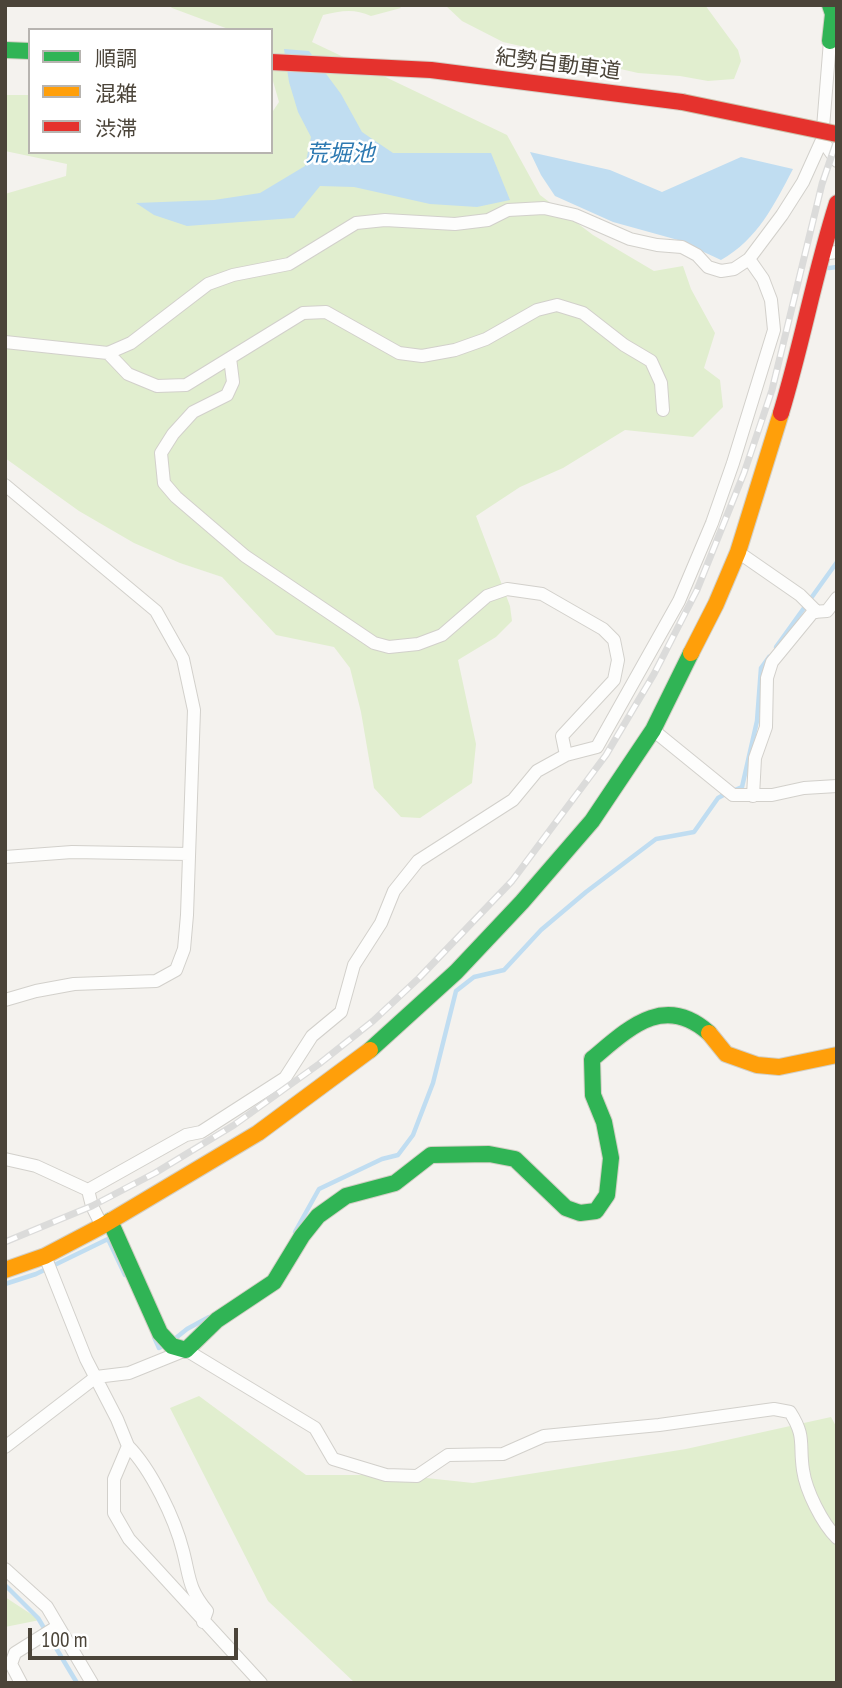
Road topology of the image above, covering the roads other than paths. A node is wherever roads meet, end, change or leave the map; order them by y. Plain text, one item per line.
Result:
1 (830, 5) edge
2 (830, 41) joint
3 (5, 50) edge
4 (28, 51) edge
5 (273, 62) edge
6 (829, 137) edge
7 (837, 162) edge
8 (837, 203) edge
9 (829, 253) edge
10 (749, 258) junction
11 (5, 342) edge
12 (108, 353) junction
13 (230, 358) junction
14 (663, 410) dead end
15 (5, 485) edge
16 (738, 552) junction
17 (837, 598) edge
18 (817, 612) junction
19 (653, 730) junction
20 (566, 755) junction
21 (837, 786) edge
22 (753, 796) junction
23 (189, 854) junction
24 (5, 857) edge
25 (5, 1000) edge
26 (837, 1055) edge
27 (5, 1159) edge
28 (88, 1190) junction
29 (106, 1224) junction
30 (46, 1256) junction
31 (5, 1270) edge
32 (186, 1350) junction
33 (96, 1377) junction
34 (128, 1446) junction
35 (5, 1447) edge
36 (837, 1538) edge
37 (5, 1569) edge
38 (203, 1622) junction
39 (58, 1626) junction
40 (21, 1683) edge
41 (92, 1683) edge
42 (261, 1683) edge

1 - 2 main road
2 - 6 street
3 - 4 main road
5 - 6 main road, 紀勢自動車道, bridge
6 - 7 street
6 - 10 street
8 - 9 main road
9 - 16 main road
10 - 12 street
10 - 20 street
11 - 12 street
12 - 13 street
13 - 14 street
13 - 20 street
15 - 23 street
16 - 18 street
16 - 19 main road
17 - 18 street
18 - 22 street
19 - 22 street
19 - 29 main road
20 - 28 street
21 - 22 street
23 - 24 street
23 - 25 street
26 - 32 main road
27 - 28 street
28 - 29 street
29 - 30 main road
29 - 32 main road
30 - 31 main road
30 - 33 street
32 - 33 street
32 - 36 street
33 - 34 street
33 - 35 street
34 - 38 street
34 - 38 street
37 - 39 street
38 - 42 street
39 - 40 street
39 - 41 street

